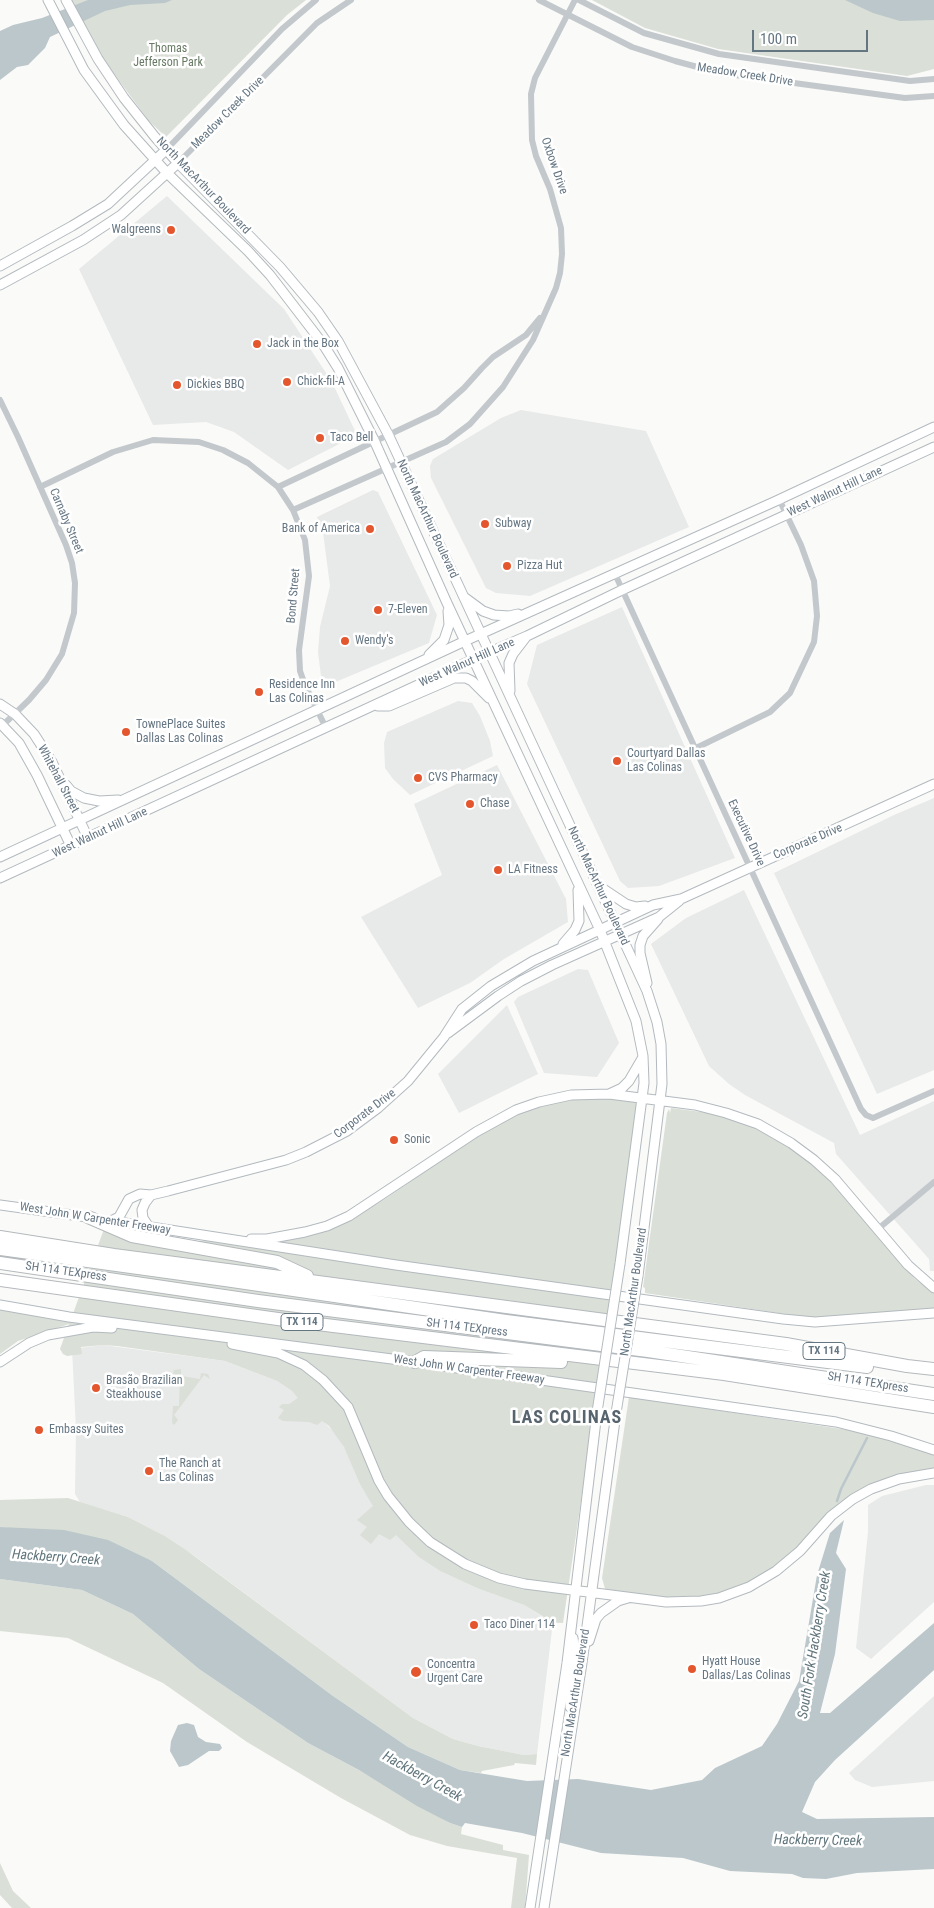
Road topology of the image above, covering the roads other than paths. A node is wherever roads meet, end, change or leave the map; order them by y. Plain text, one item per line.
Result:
1 (66, 0) edge
2 (316, 0) edge
3 (351, 0) edge
4 (539, 0) edge
5 (575, 0) edge
6 (579, 0) edge
7 (49, 2) edge
8 (567, 14) junction
9 (934, 79) edge
10 (934, 96) edge
11 (167, 149) junction
12 (155, 161) junction
13 (178, 163) junction
14 (166, 173) junction
15 (0, 266) edge
16 (0, 285) edge
17 (543, 316) junction
18 (0, 400) edge
19 (934, 427) edge
20 (388, 434) junction
21 (374, 440) junction
22 (934, 447) edge
23 (401, 462) junction
24 (386, 467) junction
25 (40, 487) junction
26 (278, 487) junction
27 (779, 499) junction
28 (293, 510) junction
29 (787, 514) junction
30 (614, 574) junction
31 (622, 590) junction
32 (462, 596) junction
33 (447, 603) junction
34 (530, 612) junction
35 (480, 635) junction
36 (527, 636) junction
37 (465, 641) junction
38 (489, 652) junction
39 (474, 659) junction
40 (420, 662) junction
41 (510, 696) junction
42 (0, 704) edge
43 (495, 705) junction
44 (372, 706) junction
45 (318, 710) junction
46 (15, 714) junction
47 (1, 724) edge
48 (326, 728) junction
49 (694, 749) junction
50 (59, 777) junction
51 (934, 784) edge
52 (130, 797) junction
53 (80, 821) junction
54 (63, 828) junction
55 (88, 838) junction
56 (71, 846) junction
57 (0, 857) edge
58 (749, 867) junction
59 (0, 878) edge
60 (576, 880) junction
61 (597, 884) junction
62 (681, 899) junction
63 (653, 905) junction
64 (659, 917) junction
65 (615, 923) junction
66 (600, 930) junction
67 (620, 933) junction
68 (604, 941) junction
69 (553, 951) junction
70 (492, 985) junction
71 (647, 991) junction
72 (498, 996) junction
73 (444, 1037) junction
74 (643, 1056) junction
75 (609, 1094) junction
76 (933, 1094) edge
77 (642, 1099) junction
78 (660, 1101) junction
79 (934, 1182) edge
80 (151, 1195) junction
81 (0, 1205) edge
82 (88, 1217) junction
83 (112, 1221) junction
84 (149, 1227) junction
85 (878, 1229) junction
86 (0, 1237) edge
87 (218, 1238) junction
88 (0, 1249) edge
89 (0, 1263) edge
90 (0, 1280) edge
91 (318, 1281) junction
92 (934, 1288) edge
93 (99, 1295) junction
94 (258, 1301) junction
95 (0, 1305) edge
96 (934, 1313) edge
97 (143, 1327) junction
98 (172, 1330) junction
99 (0, 1362) edge
100 (415, 1362) junction
101 (934, 1369) edge
102 (724, 1374) junction
103 (934, 1375) edge
104 (934, 1394) edge
105 (934, 1408) edge
106 (934, 1450) edge
107 (934, 1474) edge
108 (576, 1591) junction
109 (592, 1593) junction
110 (631, 1597) junction
111 (571, 1630) junction
112 (582, 1663) junction
113 (572, 1724) junction
114 (530, 1908) edge
115 (544, 1908) edge

1 - 11 main road, North MacArthur Boulevard
2 - 11 street, Meadow Creek Drive
3 - 13 street, Meadow Creek Drive
4 - 8 street, Meadow Creek Drive
5 - 8 street, Oxbow Drive
6 - 9 street, Meadow Creek Drive
7 - 12 main road, North MacArthur Boulevard
8 - 10 street, Meadow Creek Drive
8 - 17 street, Oxbow Drive
11 - 12 main road, Meadow Creek Drive
11 - 13 main road, North MacArthur Boulevard
12 - 14 main road, North MacArthur Boulevard
12 - 15 main road, Meadow Creek Drive
13 - 14 main road, Meadow Creek Drive
13 - 20 main road, North MacArthur Boulevard
14 - 16 main road, Meadow Creek Drive
14 - 21 main road, North MacArthur Boulevard
17 - 20 street, Oxbow Drive
17 - 23 street, Oxbow Drive
18 - 25 street, Carnaby Street
19 - 27 main road, West Walnut Hill Lane
20 - 21 street, Oxbow Drive
20 - 23 main road, North MacArthur Boulevard
21 - 24 main road, North MacArthur Boulevard
21 - 26 street, Oxbow Drive
22 - 29 main road, West Walnut Hill Lane
23 - 24 street, Oxbow Drive
23 - 32 main road, North MacArthur Boulevard
24 - 28 street, Oxbow Drive
24 - 33 main road, North MacArthur Boulevard
25 - 26 street, Bond Street
25 - 46 street, Carnaby Street
26 - 28 street, Bond Street
27 - 29 street
27 - 30 main road, West Walnut Hill Lane
28 - 45 street, Bond Street
29 - 31 main road, West Walnut Hill Lane
29 - 49 street
30 - 31 street, Executive Drive
30 - 34 main road, West Walnut Hill Lane
31 - 36 main road, West Walnut Hill Lane
31 - 49 street, Executive Drive
32 - 34 main road
32 - 35 main road, North MacArthur Boulevard
33 - 37 main road, North MacArthur Boulevard
33 - 40 main road
34 - 35 main road, West Walnut Hill Lane
35 - 37 main road, West Walnut Hill Lane
35 - 38 main road, North MacArthur Boulevard
36 - 38 main road, West Walnut Hill Lane
36 - 41 main road
37 - 39 main road, North MacArthur Boulevard
37 - 40 main road, West Walnut Hill Lane
38 - 39 main road, West Walnut Hill Lane
38 - 41 main road, North MacArthur Boulevard
39 - 43 main road, North MacArthur Boulevard
39 - 44 main road, West Walnut Hill Lane
40 - 45 main road, West Walnut Hill Lane
41 - 61 main road, North MacArthur Boulevard
42 - 46 main road, Whitehall Street
43 - 44 main road
43 - 60 main road, North MacArthur Boulevard
44 - 48 main road, West Walnut Hill Lane
45 - 48 street, Bond Street
45 - 52 main road, West Walnut Hill Lane
46 - 47 street, Carnaby Street
46 - 50 main road, Whitehall Street
47 - 54 main road, Whitehall Street
48 - 55 main road, West Walnut Hill Lane
49 - 58 street, Executive Drive
50 - 52 main road
50 - 53 main road, Whitehall Street
51 - 58 main road, Corporate Drive
52 - 53 main road, West Walnut Hill Lane
53 - 54 main road, West Walnut Hill Lane
53 - 55 main road, Whitehall Street
54 - 56 main road, Whitehall Street
54 - 57 main road, West Walnut Hill Lane
55 - 56 main road, West Walnut Hill Lane
56 - 59 main road, West Walnut Hill Lane
58 - 62 main road, Corporate Drive
58 - 76 street, Executive Drive
60 - 66 main road, North MacArthur Boulevard
60 - 69 main road
61 - 63 main road
61 - 65 main road, North MacArthur Boulevard
62 - 63 main road, Corporate Drive
62 - 64 main road, Corporate Drive
63 - 65 main road, Corporate Drive
64 - 67 main road, Corporate Drive
64 - 71 main road
65 - 66 main road, Corporate Drive
65 - 67 main road, North MacArthur Boulevard
66 - 68 main road, North MacArthur Boulevard
66 - 69 main road, Corporate Drive
67 - 68 main road, Corporate Drive
67 - 71 main road, North MacArthur Boulevard
68 - 72 main road, Corporate Drive
68 - 74 main road, North MacArthur Boulevard
69 - 70 main road, Corporate Drive
70 - 72 main road
70 - 73 main road, Corporate Drive
71 - 78 main road, North MacArthur Boulevard
72 - 73 main road, Corporate Drive
73 - 80 main road, Corporate Drive
74 - 75 main road
74 - 77 main road, North MacArthur Boulevard
75 - 77 main road
75 - 87 main road
77 - 78 main road
77 - 108 main road, North MacArthur Boulevard, bridge
78 - 85 main road
78 - 109 main road, North MacArthur Boulevard, bridge
79 - 85 street
80 - 83 main road, Corporate Drive
80 - 84 main road
81 - 82 main road, West John W Carpenter Freeway
82 - 83 main road, West John W Carpenter Freeway
82 - 91 highway
83 - 84 main road, West John W Carpenter Freeway
84 - 87 main road, West John W Carpenter Freeway
85 - 92 main road
86 - 91 highway, TX 114
87 - 96 main road, West John W Carpenter Freeway
88 - 103 highway, SH 114 TEXpress
89 - 94 highway, SH 114 TEXpress
90 - 93 highway, West John W Carpenter Freeway / TX 114
91 - 101 highway, TX 114
93 - 94 highway
93 - 102 highway, West John W Carpenter Freeway / TX 114
94 - 104 highway, SH 114 TEXpress
95 - 97 main road, West John W Carpenter Freeway
97 - 98 main road, West John W Carpenter Freeway
97 - 99 main road
98 - 100 main road, West John W Carpenter Freeway
98 - 108 main road
100 - 102 highway
100 - 106 main road, West John W Carpenter Freeway
102 - 105 highway, West John W Carpenter Freeway / TX 114
107 - 110 main road
108 - 109 main road
108 - 111 main road, North MacArthur Boulevard
109 - 110 main road
109 - 112 main road, North MacArthur Boulevard
110 - 112 main road
111 - 113 main road
111 - 114 main road, North MacArthur Boulevard
112 - 113 main road, North MacArthur Boulevard
113 - 115 main road, North MacArthur Boulevard

